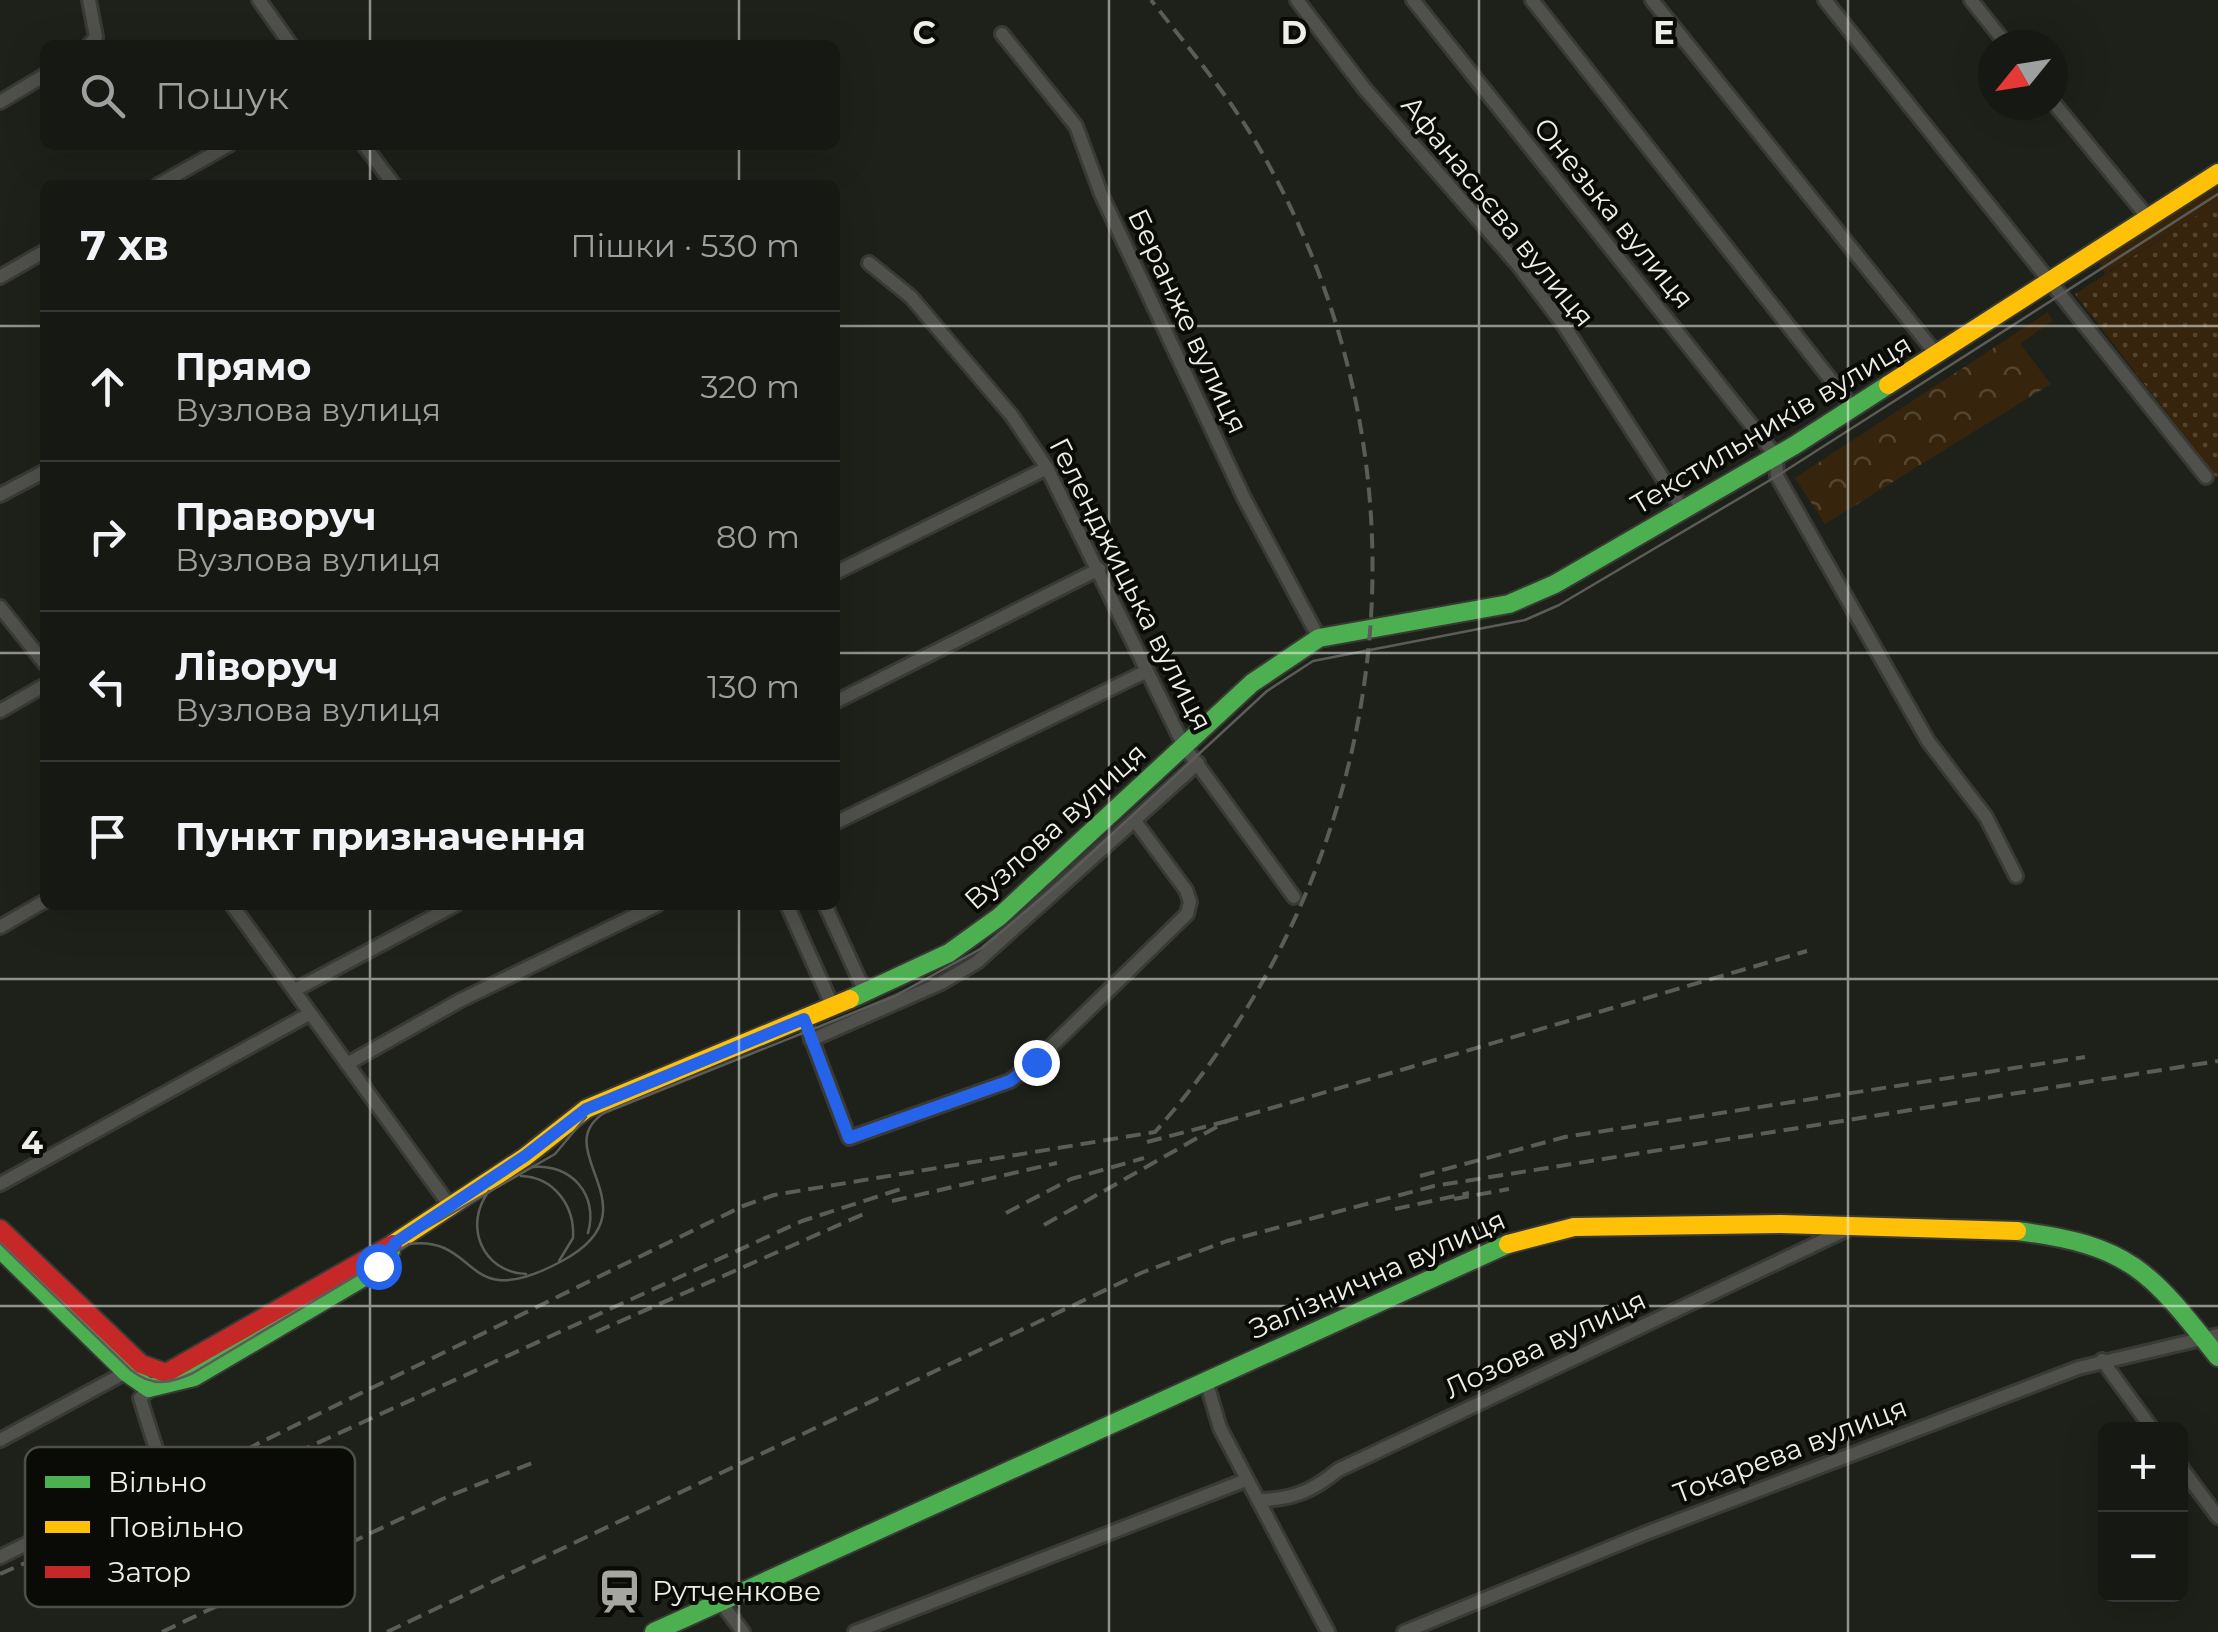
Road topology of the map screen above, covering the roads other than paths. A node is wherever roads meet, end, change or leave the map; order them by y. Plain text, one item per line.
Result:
1 (87, 0) edge
2 (259, 0) edge
3 (1297, 0) edge
4 (1413, 0) edge
5 (1532, 0) edge
6 (1652, 0) edge
7 (1825, 0) edge
8 (1971, 0) edge
9 (1995, 30) edge
10 (1002, 34) dead end
11 (93, 40) edge
12 (287, 40) edge
13 (40, 78) edge
14 (0, 102) edge
15 (2068, 120) edge
16 (220, 150) edge
17 (368, 150) edge
18 (2218, 173) edge
19 (167, 180) edge
20 (390, 180) edge
21 (2149, 219) junction
22 (40, 254) edge
23 (869, 262) dead end
24 (0, 277) edge
25 (2051, 282) junction
26 (1937, 355) junction
27 (1853, 408) junction
28 (1776, 456) junction
29 (1047, 468) junction
30 (40, 474) edge
31 (2206, 477) dead end
32 (0, 496) edge
33 (1684, 511) junction
34 (1099, 570) junction
35 (840, 571) edge
36 (0, 607) edge
37 (1318, 638) junction
38 (40, 658) edge
39 (1146, 672) junction
40 (40, 688) edge
41 (840, 700) edge
42 (0, 711) edge
43 (1184, 746) junction
44 (1198, 763) junction
45 (840, 821) edge
46 (1135, 821) junction
47 (2016, 876) dead end
48 (1294, 896) dead end
49 (40, 904) edge
50 (236, 910) edge
51 (446, 910) edge
52 (648, 910) edge
53 (788, 910) edge
54 (826, 910) edge
55 (0, 926) edge
56 (295, 990) junction
57 (866, 992) junction
58 (833, 1007) junction
59 (309, 1014) junction
60 (804, 1019) junction
61 (811, 1040) junction
62 (347, 1064) junction
63 (0, 1184) edge
64 (450, 1206) junction
65 (1854, 1226) junction
66 (0, 1229) edge
67 (396, 1242) junction
68 (0, 1249) edge
69 (2210, 1335) edge
70 (2218, 1357) edge
71 (2102, 1360) junction
72 (134, 1368) junction
73 (166, 1373) junction
74 (1206, 1382) junction
75 (145, 1387) junction
76 (2147, 1422) edge
77 (0, 1440) edge
78 (155, 1447) edge
79 (2188, 1477) edge
80 (1246, 1480) junction
81 (1258, 1500) junction
82 (2218, 1517) edge
83 (25, 1544) edge
84 (0, 1556) edge
85 (720, 1601) junction
86 (654, 1632) edge
87 (743, 1632) edge
88 (855, 1632) edge
89 (1328, 1632) edge
90 (1404, 1632) edge

1 - 11 street
2 - 12 street
3 - 33 street, Афанасьєва вулиця
4 - 28 street, Онезька вулиця
5 - 27 street
6 - 26 street
7 - 25 street
8 - 9 street
10 - 37 street, Беранже вулиця
13 - 14 street
15 - 21 street
16 - 19 street
17 - 20 street
18 - 21 street, Текстильників вулиця
21 - 25 street, Текстильників вулиця
22 - 24 street
23 - 29 street, Геленджицька вулиця
25 - 26 street, Текстильників вулиця
25 - 31 street
26 - 27 street, Текстильників вулиця
27 - 28 street, Текстильників вулиця
28 - 33 street, Текстильників вулиця
28 - 47 street, Онезька вулиця
29 - 34 street, Геленджицька вулиця
29 - 35 street
30 - 32 street
33 - 37 street, Текстильників вулиця
34 - 39 street, Геленджицька вулиця
34 - 41 street
36 - 38 street
37 - 43 street, Вузлова вулиця
39 - 43 street, Геленджицька вулиця
39 - 45 street
40 - 42 street
43 - 44 street, Геленджицька вулиця
43 - 57 street, Вузлова вулиця
44 - 46 street
44 - 48 street, Геленджицька вулиця
46 - 61 street
46 - 61 street
49 - 55 street
50 - 56 street
51 - 56 street
52 - 62 street
53 - 58 street
54 - 57 street
56 - 59 street
57 - 58 street, Вузлова вулиця
58 - 60 street, Вузлова вулиця
59 - 62 street
59 - 63 street
60 - 61 street
60 - 64 street, Вузлова вулиця
62 - 64 street
64 - 67 street, Вузлова вулиця
65 - 69 street, Залізнична вулиця
65 - 74 street, Залізнична вулиця
65 - 81 street, Лозова вулиця
66 - 72 street
67 - 73 street, Вузлова вулиця
67 - 75 street, Вузлова вулиця
68 - 72 street
69 - 70 street, Залізнична вулиця
69 - 71 street, Токарева вулиця
71 - 76 street
71 - 90 street, Токарева вулиця
72 - 73 street
72 - 75 street
72 - 77 street
73 - 75 street, Вузлова вулиця
74 - 80 street
74 - 85 street, Залізнична вулиця
75 - 78 street
79 - 82 street
80 - 81 street
80 - 88 street
81 - 89 street
83 - 84 street
85 - 86 street, Залізнична вулиця
85 - 87 street

